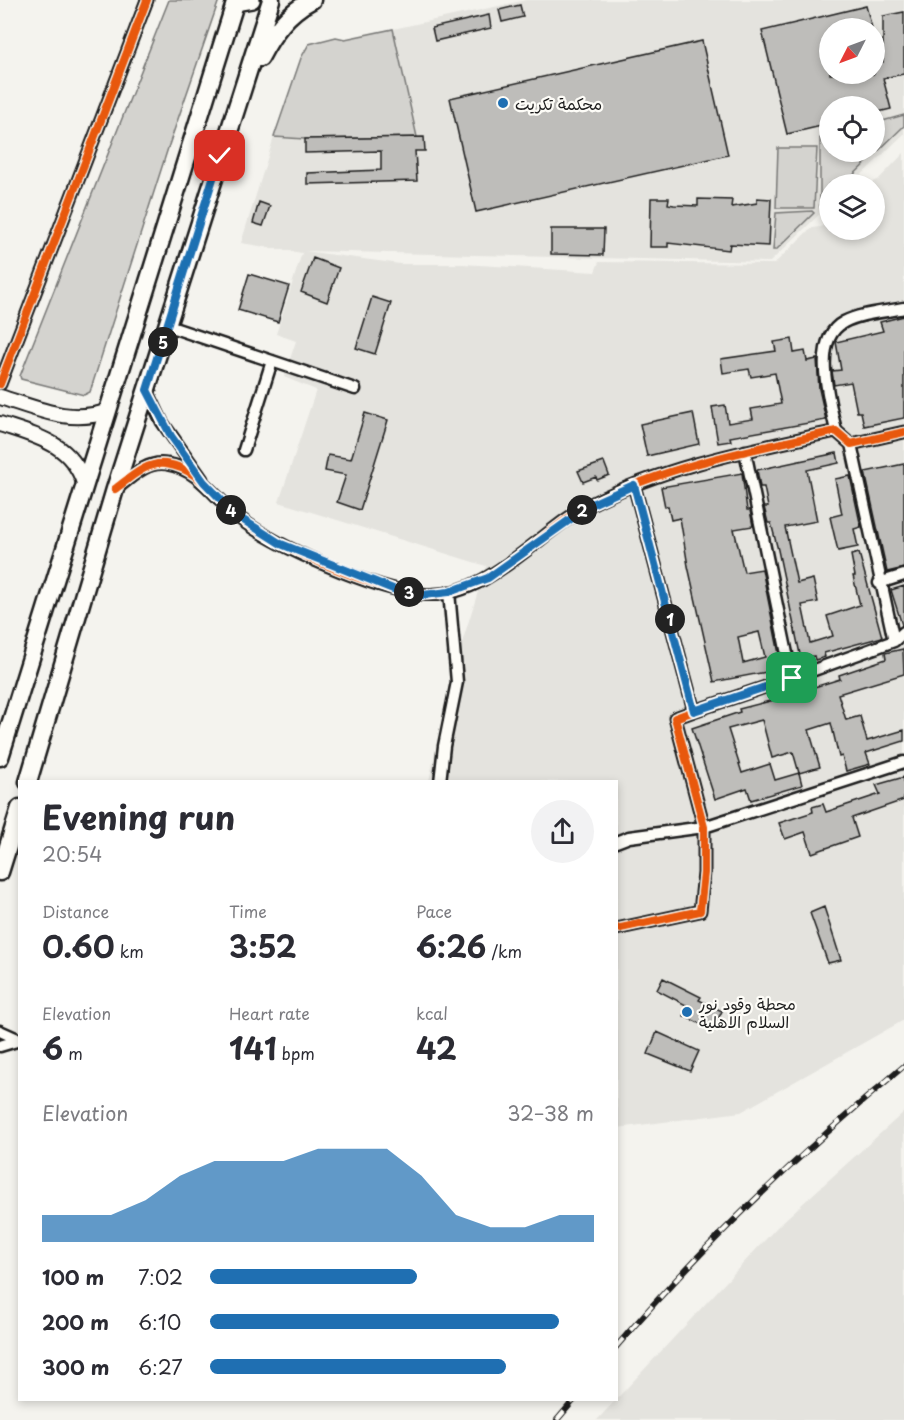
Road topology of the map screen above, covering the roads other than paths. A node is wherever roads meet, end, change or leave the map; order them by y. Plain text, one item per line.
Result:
1 (147, 0) edge
2 (271, 0) edge
3 (312, 0) edge
4 (241, 1) edge
5 (242, 90) junction
6 (904, 308) edge
7 (168, 326) junction
8 (272, 361) junction
9 (0, 384) edge
10 (355, 389) dead end
11 (147, 390) junction
12 (0, 397) edge
13 (108, 411) junction
14 (0, 424) edge
15 (836, 431) junction
16 (904, 432) edge
17 (851, 444) junction
18 (244, 450) dead end
19 (745, 451) junction
20 (204, 482) junction
21 (84, 483) junction
22 (634, 485) junction
23 (115, 489) junction
24 (904, 575) edge
25 (879, 583) junction
26 (449, 592) junction
27 (904, 632) edge
28 (894, 641) junction
29 (792, 678) junction
30 (694, 711) junction
31 (0, 757) edge
32 (904, 762) edge
33 (29, 780) edge
34 (440, 780) edge
35 (18, 812) edge
36 (704, 827) junction
37 (618, 841) edge
38 (4, 842) edge
39 (0, 872) edge
40 (618, 929) edge
41 (0, 1031) edge
42 (18, 1039) edge
43 (18, 1041) edge
44 (0, 1046) edge

1 - 9 street
2 - 5 main road
3 - 5 main road
4 - 13 main road
5 - 7 main road
6 - 15 street
7 - 8 street
7 - 11 main road
8 - 10 street
8 - 18 street
11 - 20 street
11 - 23 main road
12 - 13 street
13 - 21 main road
14 - 21 street
15 - 17 street
15 - 19 street
16 - 17 street
17 - 25 street
19 - 22 street
19 - 29 street
20 - 23 street
20 - 26 street
21 - 31 main road
22 - 26 street
22 - 30 street
23 - 33 main road
24 - 25 street
25 - 28 street
26 - 34 street
27 - 28 street
28 - 29 street
29 - 30 street
30 - 36 street
32 - 36 street
35 - 38 main road
36 - 37 street
36 - 40 street
38 - 39 main road
41 - 42 street
43 - 44 street

